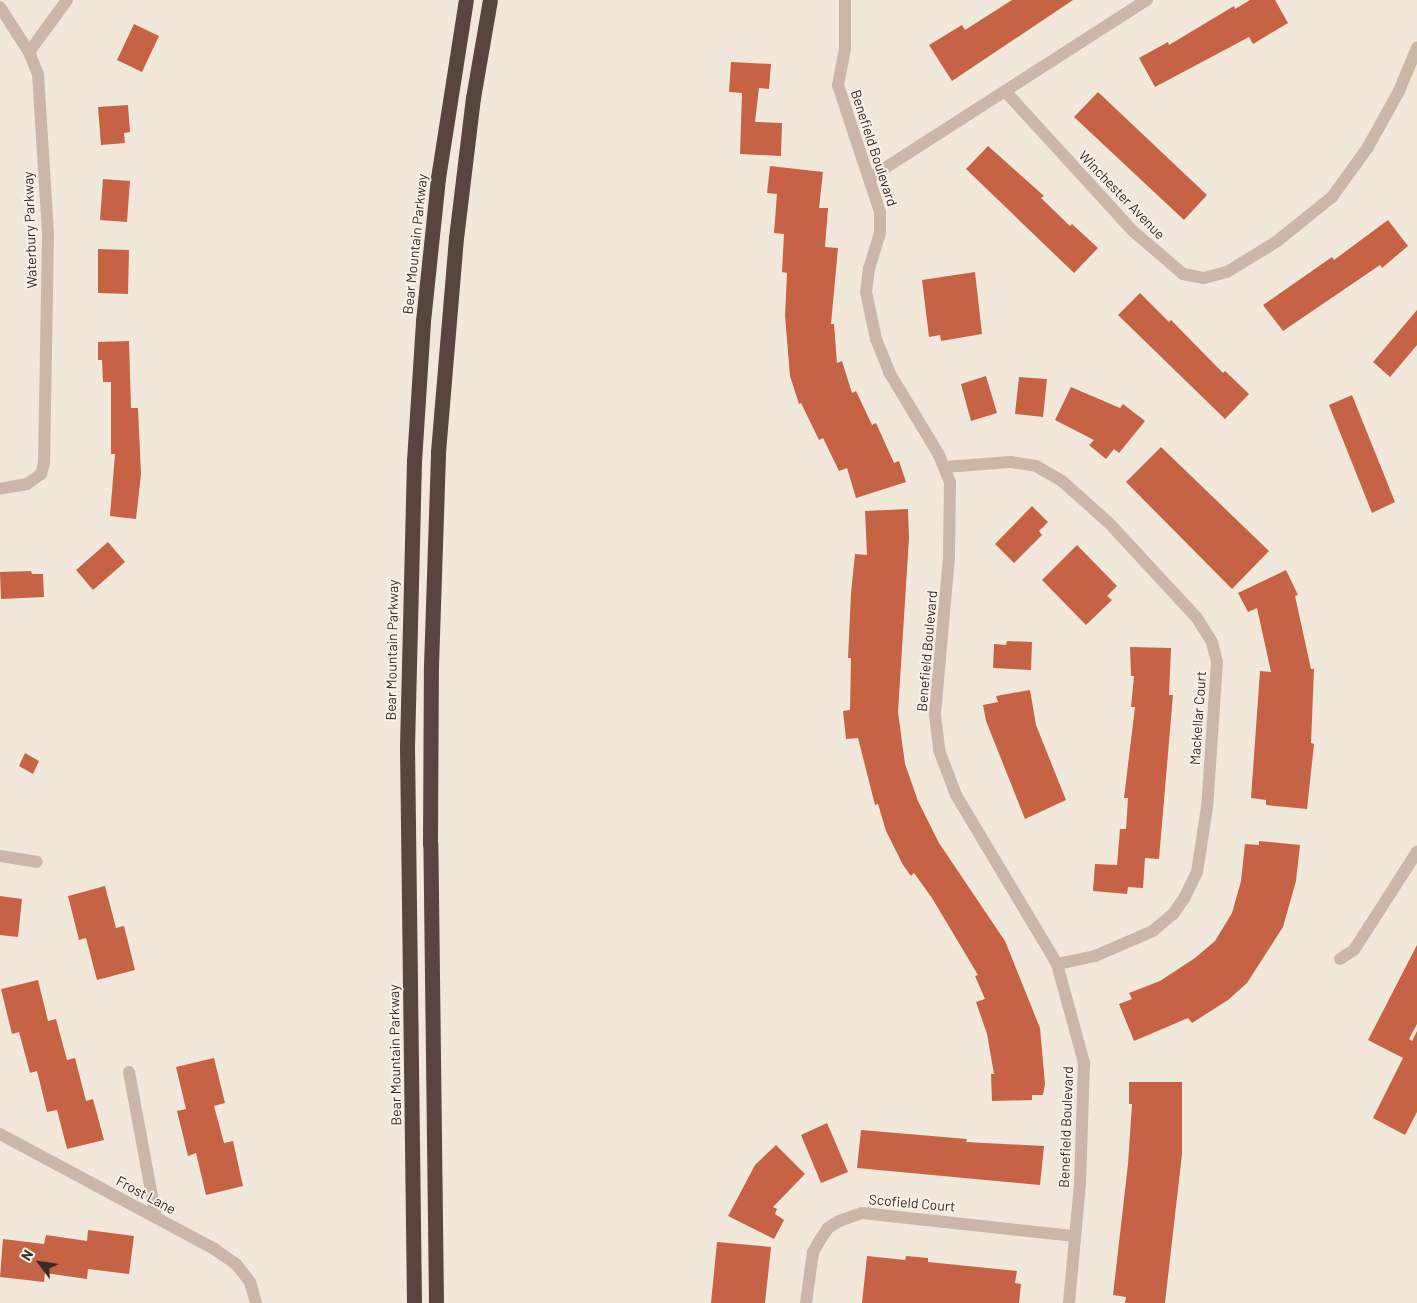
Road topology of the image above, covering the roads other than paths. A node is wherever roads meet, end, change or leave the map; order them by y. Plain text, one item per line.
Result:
1 (67, 0) edge
2 (466, 0) edge
3 (490, 0) edge
4 (845, 0) edge
5 (1148, 0) edge
6 (0, 7) edge
7 (1417, 48) edge
8 (29, 52) junction
9 (1004, 91) junction
10 (871, 177) junction
11 (944, 467) junction
12 (0, 489) edge
13 (1417, 852) edge
14 (0, 856) edge
15 (37, 862) dead end
16 (1340, 959) dead end
17 (1058, 964) junction
18 (129, 1072) dead end
19 (0, 1134) edge
20 (156, 1217) junction
21 (1075, 1236) junction
22 (256, 1303) edge
23 (414, 1303) edge
24 (436, 1303) edge
25 (806, 1303) edge
26 (1069, 1303) edge

1 - 8 street
2 - 23 highway, Bear Mountain Parkway
3 - 24 highway
4 - 10 street, Benefield Boulevard
5 - 9 street
6 - 8 street, Waterbury Parkway
7 - 9 street, Winchester Avenue
8 - 12 street, Waterbury Parkway
9 - 10 street
10 - 11 street, Benefield Boulevard
11 - 17 street, Benefield Boulevard
11 - 17 street, Mackellar Court
13 - 16 street
14 - 15 street
17 - 21 street, Benefield Boulevard
18 - 20 street
19 - 20 street, Frost Lane
20 - 22 street, Frost Lane
21 - 25 street, Scofield Court
21 - 26 street, Benefield Boulevard

